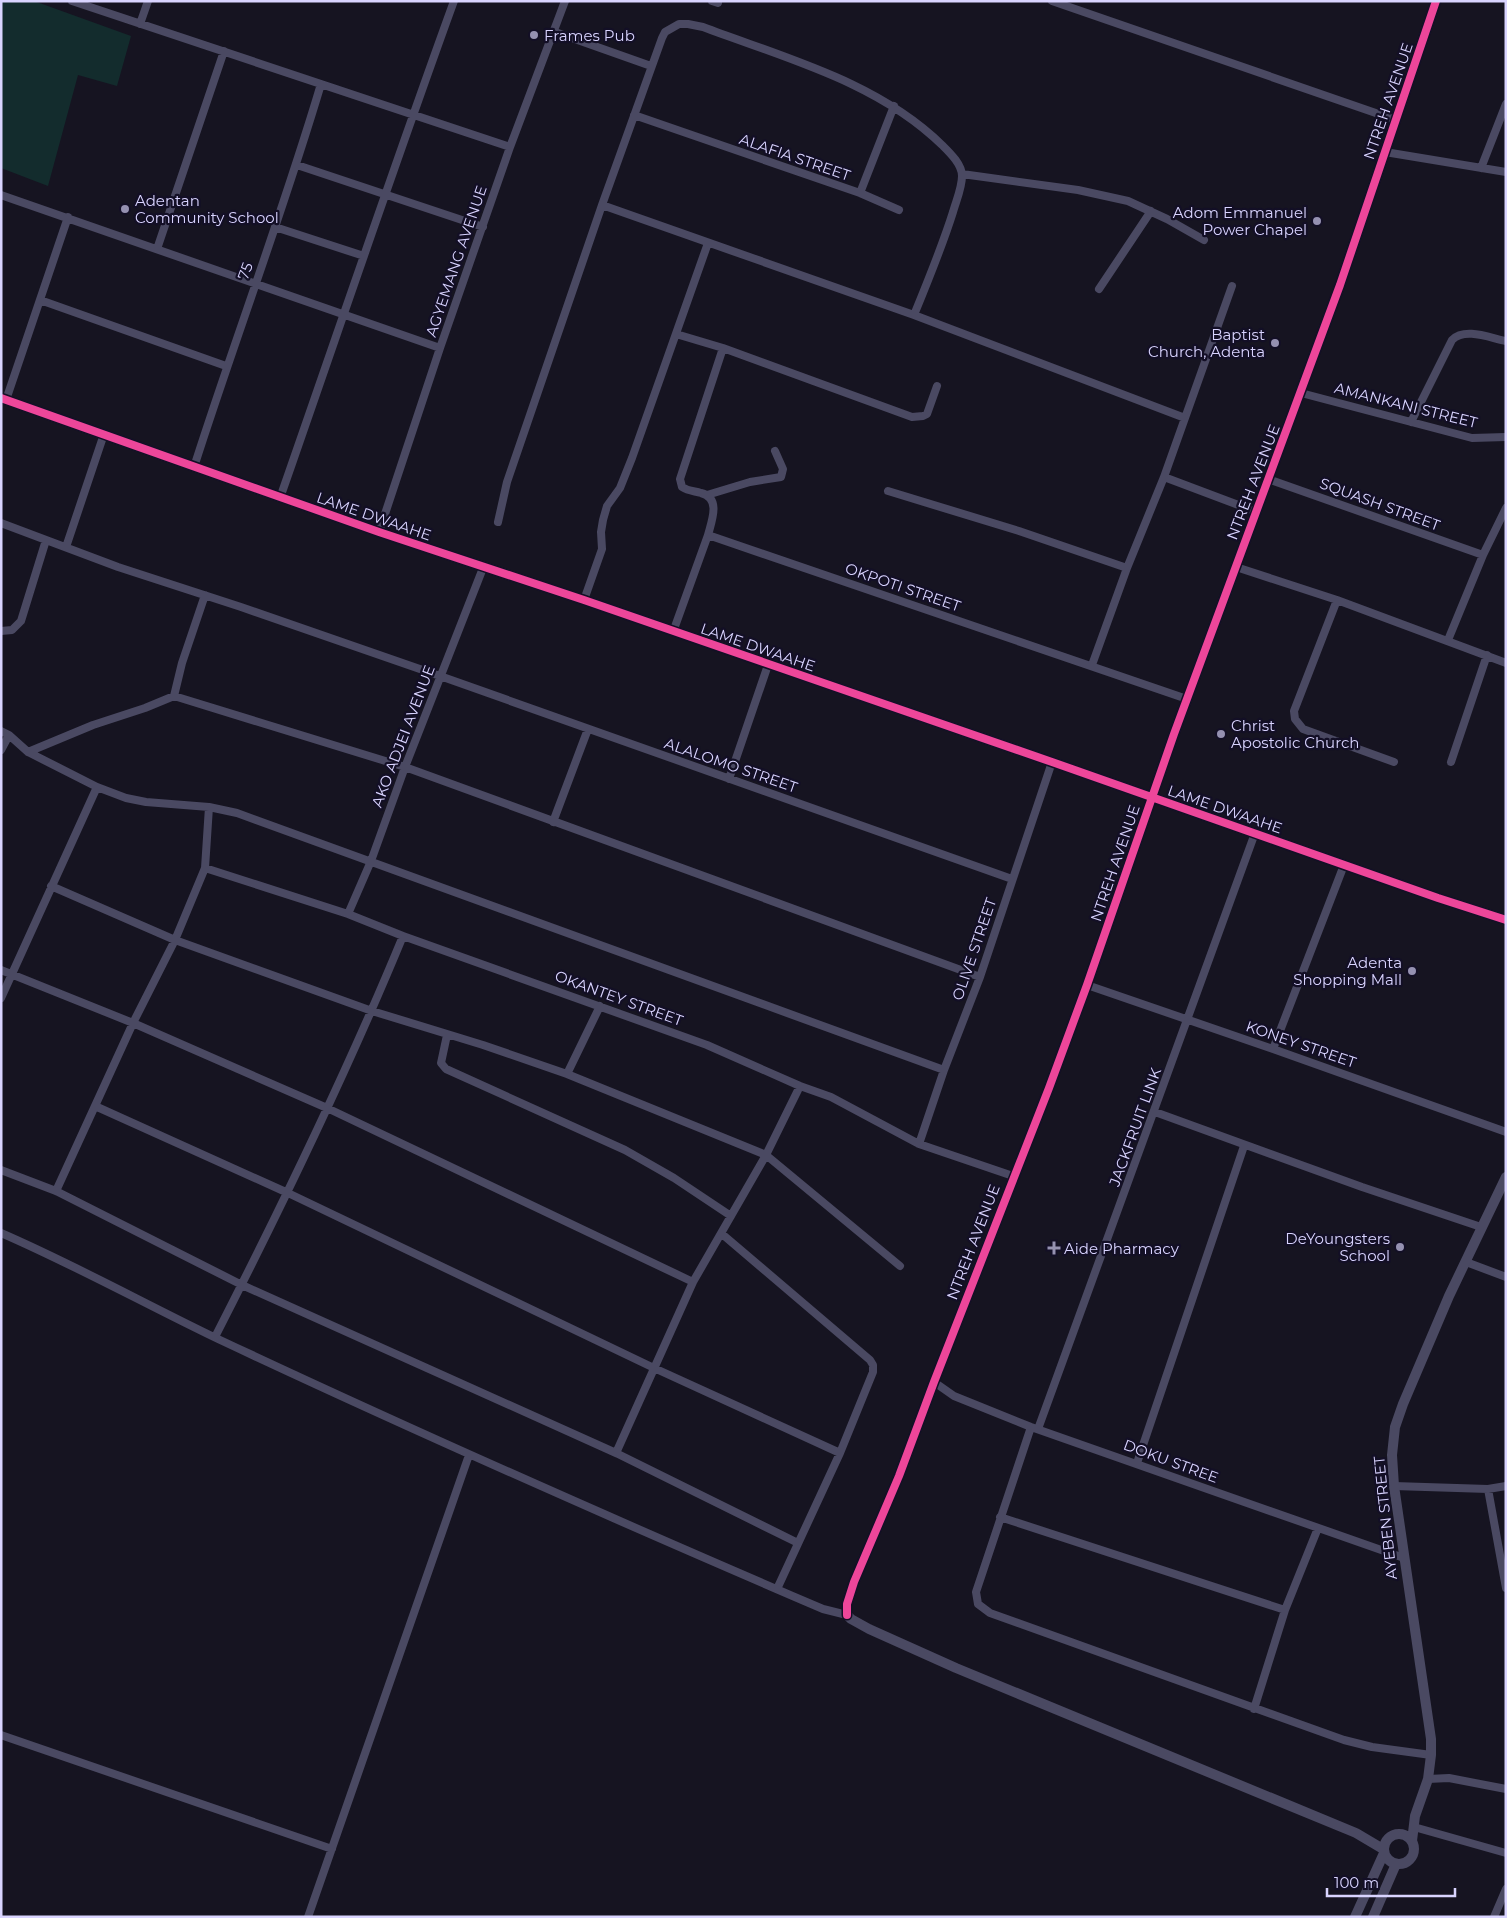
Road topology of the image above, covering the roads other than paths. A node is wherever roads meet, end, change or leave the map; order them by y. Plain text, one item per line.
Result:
1 (72, 1) edge
2 (148, 1) edge
3 (566, 1) edge
4 (1052, 1) edge
5 (1436, 1) edge
6 (452, 2) edge
7 (1072, 5) edge
8 (140, 24) junction
9 (555, 32) junction
10 (224, 51) junction
11 (651, 66) junction
12 (321, 84) junction
13 (1506, 104) edge
14 (894, 106) junction
15 (412, 114) junction
16 (634, 115) junction
17 (1396, 120) junction
18 (510, 147) junction
19 (1385, 152) junction
20 (297, 165) junction
21 (1481, 168) junction
22 (1506, 172) edge
23 (962, 174) junction
24 (860, 193) junction
25 (1, 195) edge
26 (386, 195) junction
27 (602, 205) junction
28 (899, 210) dead end
29 (1151, 211) junction
30 (68, 218) junction
31 (275, 226) junction
32 (484, 227) junction
33 (1204, 240) dead end
34 (708, 243) junction
35 (157, 249) junction
36 (364, 256) junction
37 (255, 283) junction
38 (1232, 286) dead end
39 (1099, 289) dead end
40 (40, 300) junction
41 (344, 314) junction
42 (914, 315) junction
43 (676, 334) junction
44 (1506, 341) edge
45 (440, 348) junction
46 (723, 348) junction
47 (226, 366) junction
48 (937, 386) dead end
49 (1301, 394) junction
50 (4, 399) edge
51 (1185, 418) junction
52 (1411, 422) junction
53 (104, 434) junction
54 (1506, 437) edge
55 (775, 450) dead end
56 (194, 466) junction
57 (1164, 477) junction
58 (1268, 479) junction
59 (888, 491) dead end
60 (707, 495) junction
61 (280, 498) junction
62 (1506, 508) edge
63 (1257, 512) junction
64 (498, 522) dead end
65 (1, 524) edge
66 (379, 532) junction
67 (708, 535) junction
68 (46, 540) junction
69 (66, 547) junction
70 (1483, 555) junction
71 (1236, 567) junction
72 (483, 568) junction
73 (1127, 568) junction
74 (205, 595) junction
75 (584, 600) junction
76 (1337, 600) junction
77 (1, 631) edge
78 (673, 632) junction
79 (1448, 640) junction
80 (1487, 655) junction
81 (1506, 663) edge
82 (768, 665) junction
83 (1092, 665) junction
84 (440, 676) junction
85 (174, 696) junction
86 (1187, 699) junction
87 (588, 729) junction
88 (1, 731) edge
89 (9, 735) junction
90 (1, 750) edge
91 (28, 752) junction
92 (1052, 762) junction
93 (1394, 762) dead end
94 (1451, 762) dead end
95 (405, 767) junction
96 (729, 778) junction
97 (97, 787) junction
98 (1153, 798) junction
99 (209, 807) junction
100 (553, 822) junction
101 (1255, 833) junction
102 (371, 861) junction
103 (1344, 865) junction
104 (205, 868) junction
105 (1012, 879) junction
106 (51, 886) junction
107 (348, 914) junction
108 (1506, 920) edge
109 (403, 936) junction
110 (175, 940) junction
111 (1, 970) edge
112 (13, 975) junction
113 (980, 977) junction
114 (1087, 985) junction
115 (1, 998) edge
116 (600, 1006) junction
117 (372, 1011) junction
118 (1188, 1020) junction
119 (132, 1023) junction
120 (446, 1035) junction
121 (1272, 1049) junction
122 (944, 1070) junction
123 (567, 1074) junction
124 (800, 1086) junction
125 (95, 1106) junction
126 (327, 1108) junction
127 (1155, 1112) junction
128 (1506, 1132) edge
129 (919, 1144) junction
130 (1244, 1146) junction
131 (766, 1155) junction
132 (1, 1170) edge
133 (1013, 1176) junction
134 (1506, 1177) edge
135 (56, 1191) junction
136 (288, 1193) junction
137 (731, 1216) junction
138 (1481, 1226) junction
139 (1, 1233) edge
140 (722, 1234) junction
141 (1466, 1262) junction
142 (900, 1266) dead end
143 (1506, 1277) edge
144 (693, 1282) junction
145 (242, 1285) junction
146 (215, 1337) junction
147 (654, 1368) junction
148 (934, 1382) junction
149 (1035, 1428) junction
150 (616, 1453) junction
151 (840, 1453) junction
152 (470, 1455) junction
153 (1136, 1463) junction
154 (1394, 1486) junction
155 (1506, 1486) edge
156 (1488, 1489) junction
157 (1000, 1517) junction
158 (1318, 1528) junction
159 (798, 1543) junction
160 (1404, 1558) junction
161 (1505, 1585) edge
162 (778, 1589) junction
163 (1285, 1610) junction
164 (846, 1615) junction
165 (1254, 1709) junction
166 (1, 1735) edge
167 (1431, 1755) junction
168 (1428, 1779) junction
169 (1506, 1789) edge
170 (1415, 1816) junction
171 (1414, 1827) junction
172 (1356, 1833) junction
173 (1393, 1836) junction
174 (1412, 1841) junction
175 (332, 1849) junction
176 (1384, 1851) junction
177 (1506, 1853) edge
178 (1396, 1864) junction
179 (1506, 1889) edge
180 (308, 1917) edge
181 (1355, 1917) edge
182 (1373, 1917) edge
183 (1494, 1917) edge

1 - 8 street
2 - 8 street
3 - 9 street, AGYEMANG AVENUE
4 - 7 street
5 - 17 street, NTREH AVENUE
6 - 15 street
7 - 17 street
8 - 10 street
9 - 11 street
9 - 18 street, AGYEMANG AVENUE
10 - 12 street
10 - 35 street
11 - 14 street
11 - 16 street
12 - 15 street
12 - 20 street, 75
13 - 21 street
14 - 23 street
14 - 24 street, ALAFIA STREET
15 - 18 street
15 - 26 street
16 - 24 street, ALAFIA STREET
16 - 27 street
17 - 19 street, NTREH AVENUE
18 - 32 street, AGYEMANG AVENUE
19 - 21 street
19 - 49 street, NTREH AVENUE
20 - 26 street
20 - 31 street, 75
21 - 22 street
23 - 29 street
23 - 42 street
24 - 28 street
25 - 30 street
26 - 32 street
26 - 36 street
27 - 34 street
27 - 64 street
29 - 33 street
29 - 39 street
30 - 35 street
30 - 40 street
31 - 36 street
31 - 37 street, 75
32 - 45 street, AGYEMANG AVENUE
34 - 42 street
34 - 43 street
35 - 37 street
36 - 41 street
37 - 41 street
37 - 47 street, 75
38 - 51 street
40 - 47 street
40 - 50 street
41 - 45 street
41 - 61 street
42 - 51 street
43 - 46 street
43 - 75 street
44 - 52 street
45 - 66 street, AGYEMANG AVENUE
46 - 48 street
46 - 60 street
47 - 56 street, 75
49 - 52 street, AMANKANI STREET
49 - 58 street, NTREH AVENUE
50 - 53 street, LAME DWAAHE
51 - 57 street
52 - 54 street, AMANKANI STREET
53 - 56 street, LAME DWAAHE
53 - 69 street
55 - 60 street
56 - 61 street, LAME DWAAHE
57 - 63 street
57 - 73 street
58 - 63 street, NTREH AVENUE
58 - 70 street, SQUASH STREET
59 - 73 street
60 - 67 street
61 - 66 street, LAME DWAAHE
62 - 70 street
63 - 71 street, NTREH AVENUE
65 - 68 street, ALALOMO STREET
66 - 72 street, LAME DWAAHE
67 - 78 street
67 - 83 street, OKPOTI STREET
68 - 69 street, ALALOMO STREET
68 - 77 street
69 - 74 street, ALALOMO STREET
70 - 79 street
71 - 76 street
71 - 86 street, NTREH AVENUE
72 - 75 street, LAME DWAAHE
72 - 84 street, AKO ADJEI AVENUE
73 - 83 street
74 - 84 street, ALALOMO STREET
74 - 85 street
75 - 78 street, LAME DWAAHE
76 - 79 street
76 - 93 street
78 - 82 street, LAME DWAAHE
79 - 80 street
80 - 81 street
80 - 94 street
82 - 92 street, LAME DWAAHE
82 - 96 street
83 - 86 street, OKPOTI STREET
84 - 87 street, ALALOMO STREET
84 - 95 street, AKO ADJEI AVENUE
85 - 91 street
85 - 95 street
86 - 98 street, NTREH AVENUE
87 - 96 street, ALALOMO STREET
87 - 100 street
88 - 89 street
89 - 90 street
89 - 91 street
91 - 97 street
92 - 98 street, LAME DWAAHE
92 - 105 street, OLIVE STREET
95 - 100 street
95 - 102 street, AKO ADJEI AVENUE
96 - 105 street, ALALOMO STREET
97 - 99 street
97 - 106 street
98 - 101 street, LAME DWAAHE
98 - 114 street, NTREH AVENUE
99 - 102 street
99 - 104 street
100 - 113 street
101 - 103 street, LAME DWAAHE
101 - 118 street, JACKFRUIT LINK
102 - 107 street, AKO ADJEI AVENUE
102 - 122 street
103 - 108 street, LAME DWAAHE
103 - 121 street
104 - 107 street, OKANTEY STREET
104 - 110 street
105 - 113 street, OLIVE STREET
106 - 110 street
106 - 112 street
107 - 109 street, OKANTEY STREET
109 - 116 street, OKANTEY STREET
109 - 117 street
110 - 117 street
110 - 119 street
111 - 112 street
112 - 115 street
112 - 119 street
113 - 122 street, OLIVE STREET
114 - 118 street, KONEY STREET
114 - 133 street, NTREH AVENUE
116 - 123 street
116 - 124 street, OKANTEY STREET
117 - 120 street
117 - 126 street
118 - 121 street, KONEY STREET
118 - 127 street, JACKFRUIT LINK
119 - 125 street
119 - 126 street
120 - 123 street
120 - 137 street
121 - 128 street, KONEY STREET
122 - 129 street, OLIVE STREET
123 - 131 street
124 - 129 street, OKANTEY STREET
124 - 131 street
125 - 135 street
125 - 136 street
126 - 136 street
126 - 144 street
127 - 130 street
127 - 149 street, JACKFRUIT LINK
129 - 133 street, OKANTEY STREET
130 - 138 street
130 - 153 street
131 - 137 street
131 - 142 street
132 - 135 street
133 - 148 street, NTREH AVENUE
134 - 138 street, AYEBEN STREET
135 - 145 street
136 - 145 street
136 - 147 street
137 - 140 street
138 - 141 street, AYEBEN STREET
139 - 146 street
140 - 144 street
140 - 151 street
141 - 143 street
141 - 154 street, AYEBEN STREET
144 - 147 street
145 - 146 street
145 - 150 street
146 - 152 street
147 - 150 street
147 - 151 street
148 - 149 street, DOKU STREE
148 - 164 street, NTREH AVENUE
149 - 153 street, DOKU STREE
149 - 157 street, JACKFRUIT LINK
150 - 159 street
151 - 159 street
152 - 162 street
152 - 175 street
153 - 158 street, DOKU STREE
154 - 156 street
154 - 160 street, AYEBEN STREET
155 - 156 street
156 - 161 street
157 - 163 street
157 - 165 street, JACKFRUIT LINK
158 - 160 street, DOKU STREE
158 - 163 street
159 - 162 street
160 - 167 street, AYEBEN STREET
162 - 164 street
163 - 165 street
164 - 172 street
165 - 167 street, JACKFRUIT LINK
166 - 175 street
167 - 168 street, AYEBEN STREET
168 - 169 street
168 - 170 street, AYEBEN STREET
170 - 171 street
170 - 173 street
171 - 174 street
171 - 177 street
172 - 173 street
172 - 176 street
173 - 174 street
173 - 176 street
174 - 178 street
175 - 180 street
176 - 178 street
176 - 181 street
178 - 182 street
179 - 183 street

